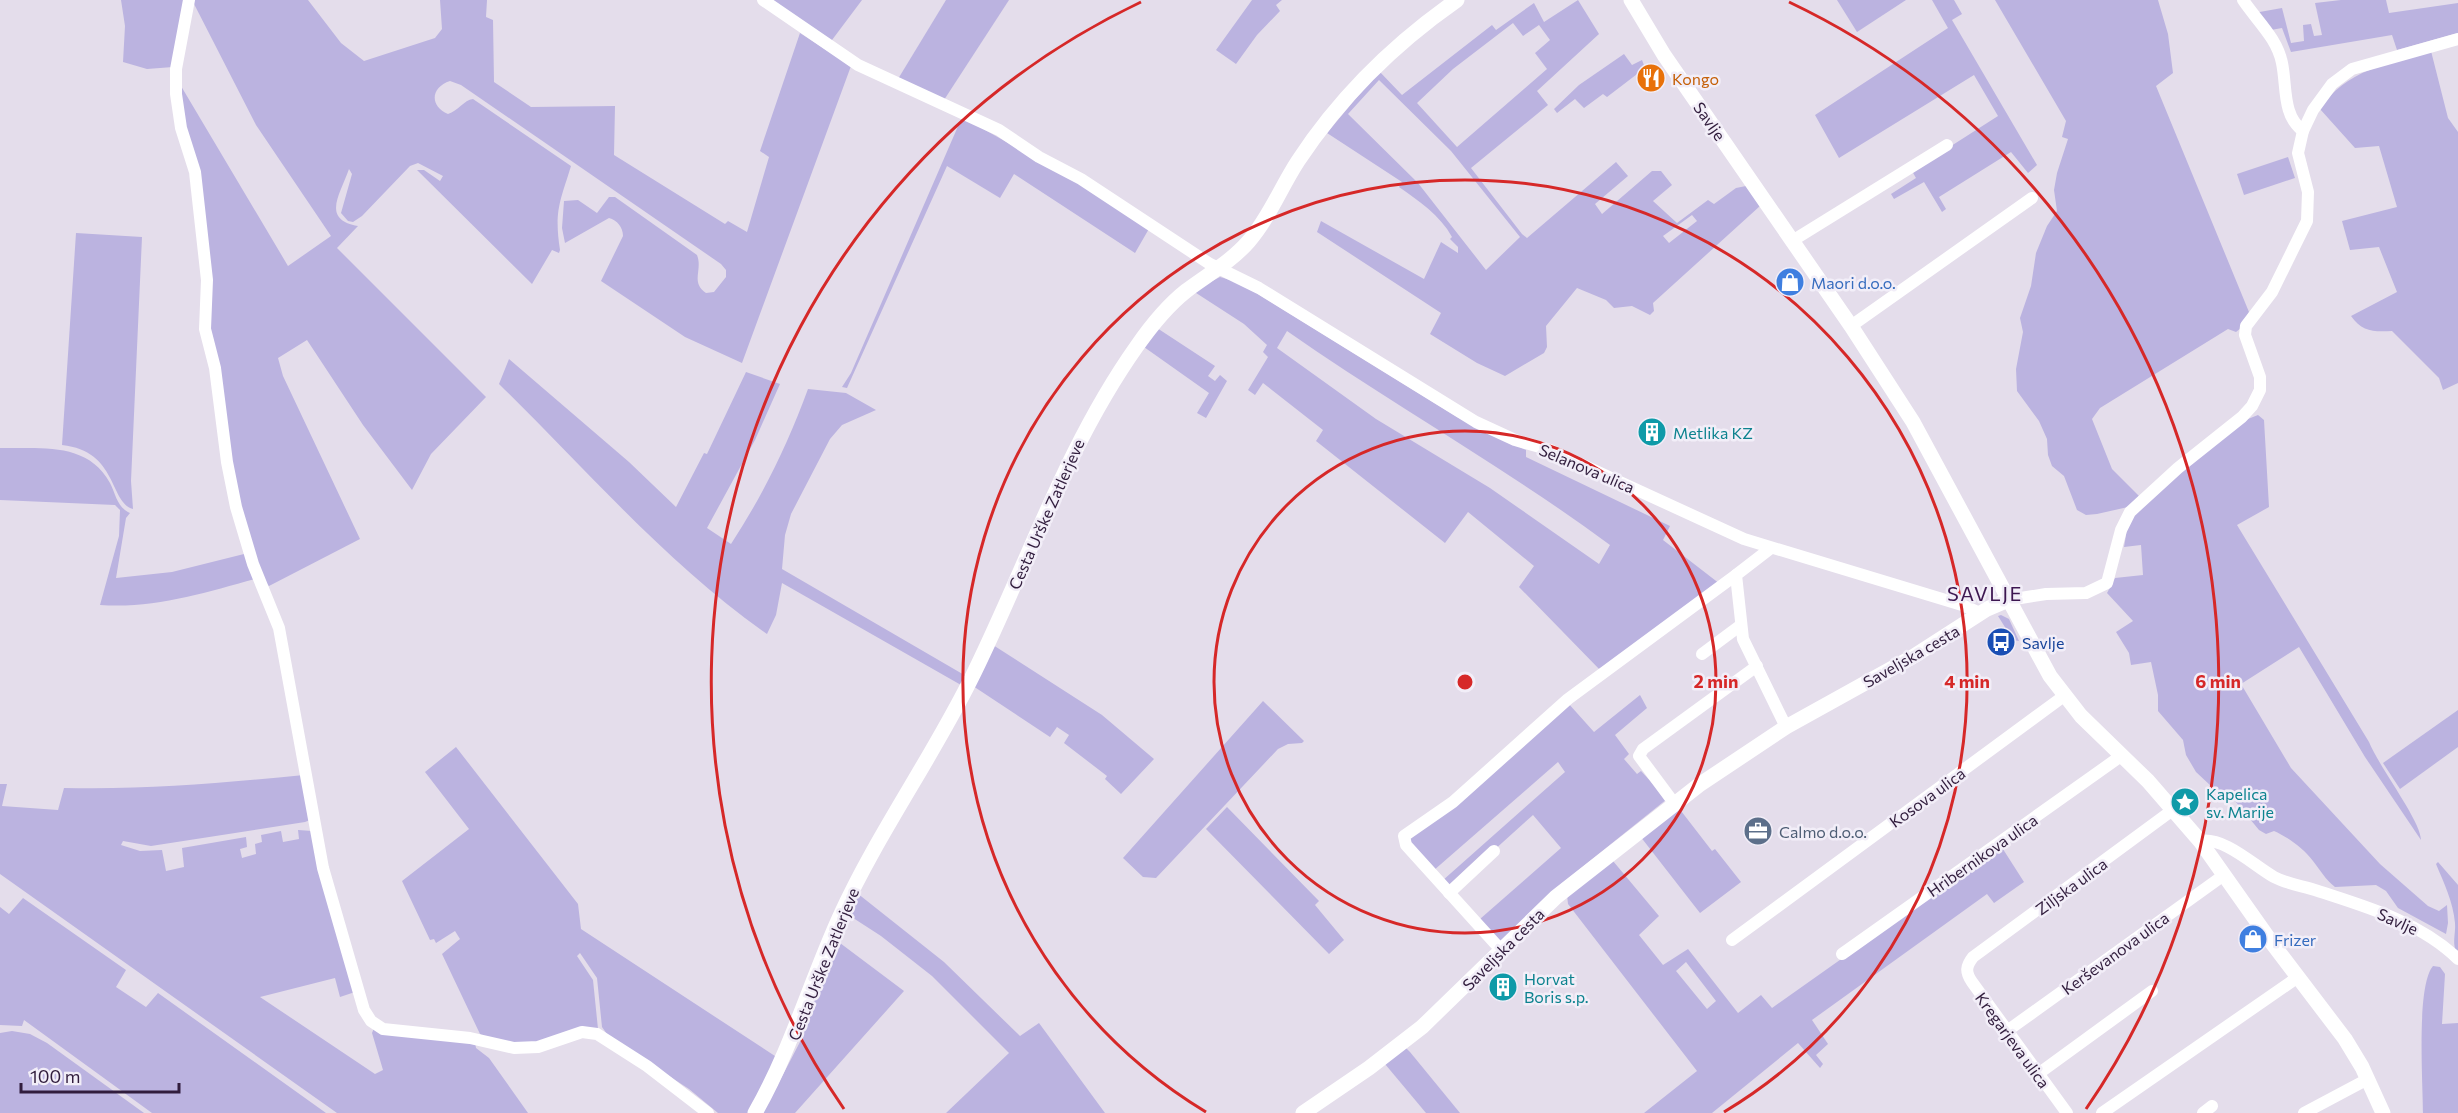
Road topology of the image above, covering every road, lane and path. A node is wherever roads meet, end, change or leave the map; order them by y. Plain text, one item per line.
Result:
1 (189, 0) edge
2 (763, 0) edge
3 (1457, 0) edge
4 (1631, 0) edge
5 (2243, 0) edge
6 (2458, 39) edge
7 (2303, 131) junction
8 (1947, 145) dead end
9 (2032, 198) dead end
10 (1792, 241) junction
11 (1220, 269) junction
12 (1851, 326) junction
13 (1771, 548) junction
14 (1736, 575) junction
15 (2008, 600) junction
16 (1980, 613) junction
17 (1741, 625) junction
18 (1702, 654) dead end
19 (1752, 670) junction
20 (2064, 696) junction
21 (1786, 727) junction
22 (2121, 756) junction
23 (1674, 803) junction
24 (2174, 809) junction
25 (2200, 842) junction
26 (1494, 850) dead end
27 (2224, 875) junction
28 (1449, 893) junction
29 (1732, 940) dead end
30 (1502, 950) junction
31 (1842, 954) dead end
32 (2458, 959) edge
33 (1967, 964) joint
34 (2298, 977) junction
35 (2152, 991) dead end
36 (2007, 1031) junction
37 (2038, 1074) junction
38 (2368, 1079) junction
39 (1313, 1111) edge
40 (708, 1113) edge
41 (755, 1113) edge
42 (2067, 1113) edge
43 (2102, 1113) edge
44 (2304, 1113) edge
45 (2383, 1113) edge

1 - 40 street
2 - 11 street, Selanova ulica
3 - 11 street, Cesta Urške Zatlerjeve
4 - 10 street, Savlje
5 - 7 street
6 - 7 street, Saveljska cesta
7 - 15 street, Saveljska cesta
8 - 10 street
9 - 12 street
10 - 12 street, Savlje
11 - 13 street, Selanova ulica
11 - 41 street, Cesta Urške Zatlerjeve
12 - 15 street, Savlje
13 - 14 street
13 - 16 street, Selanova ulica
14 - 17 street
14 - 28 street
15 - 16 street, Saveljska cesta
15 - 20 street, Savlje
16 - 21 street, Saveljska cesta
17 - 18 street
17 - 19 street
19 - 21 street
19 - 23 street
20 - 22 street, Savlje
20 - 29 street, Kosova ulica
21 - 23 street, Saveljska cesta
22 - 24 street, Savlje
22 - 31 street, Hribernikova ulica
23 - 30 street, Saveljska cesta
24 - 25 street, Savlje
24 - 33 street, Ziljska ulica
25 - 27 street, Savlje
25 - 32 street, Savlje
26 - 28 street
27 - 34 street, Savlje
27 - 36 street, Kerševanova ulica
28 - 30 street
30 - 39 street, Saveljska cesta
33 - 36 street, Kregarjeva ulica
34 - 38 street, Savlje
34 - 43 street
35 - 37 street
36 - 37 street, Kregarjeva ulica
37 - 42 street, Kregarjeva ulica
38 - 44 street
38 - 45 street, Savlje

